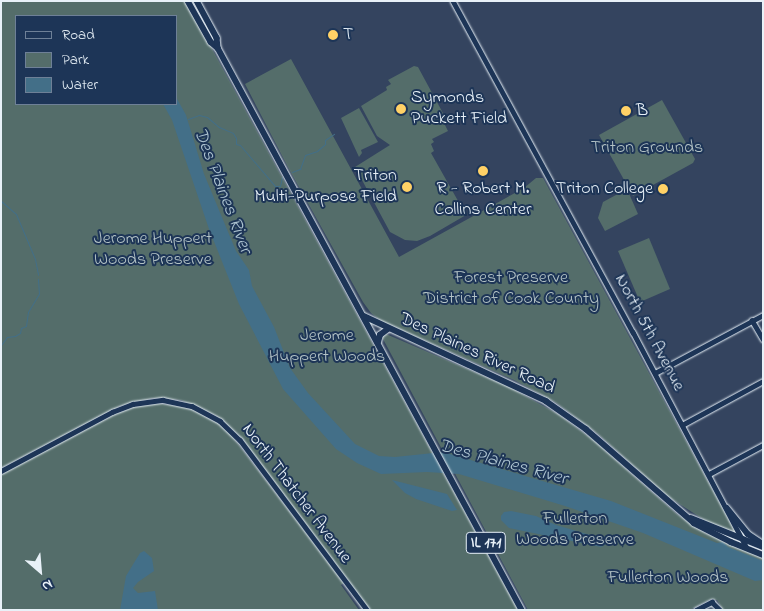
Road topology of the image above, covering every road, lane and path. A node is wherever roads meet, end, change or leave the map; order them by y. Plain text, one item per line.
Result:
1 (188, 1) edge
2 (196, 1) edge
3 (453, 1) edge
4 (218, 48) junction
5 (763, 314) edge
6 (364, 316) junction
7 (752, 320) junction
8 (388, 329) junction
9 (763, 339) edge
10 (378, 342) junction
11 (655, 373) junction
12 (763, 381) edge
13 (682, 425) junction
14 (763, 445) edge
15 (1, 471) edge
16 (709, 474) junction
17 (726, 508) junction
18 (691, 518) junction
19 (742, 539) junction
20 (763, 546) edge
21 (746, 548) junction
22 (763, 555) edge
23 (367, 610) edge
24 (522, 610) edge
25 (696, 610) edge
26 (720, 610) edge

1 - 4 main road, IL 171
2 - 4 main road, IL 171
3 - 11 street, North 5th Avenue
4 - 6 main road, IL 171
5 - 7 street
6 - 8 main road, Des Plaines River Road
6 - 10 main road, IL 171
7 - 9 street
7 - 11 street
8 - 10 main road
8 - 18 main road, Des Plaines River Road
10 - 24 main road, IL 171
11 - 13 street, North 5th Avenue
12 - 13 street
13 - 16 street, North 5th Avenue
14 - 16 street
15 - 23 street, North Thatcher Avenue
16 - 17 street, North 5th Avenue
17 - 19 street, North 5th Avenue
17 - 20 main road
18 - 19 main road, Des Plaines River Road
18 - 21 main road, Des Plaines River Road
19 - 20 main road, Des Plaines River Road
19 - 21 street, North 5th Avenue
21 - 22 main road, Des Plaines River Road
25 - 26 street

